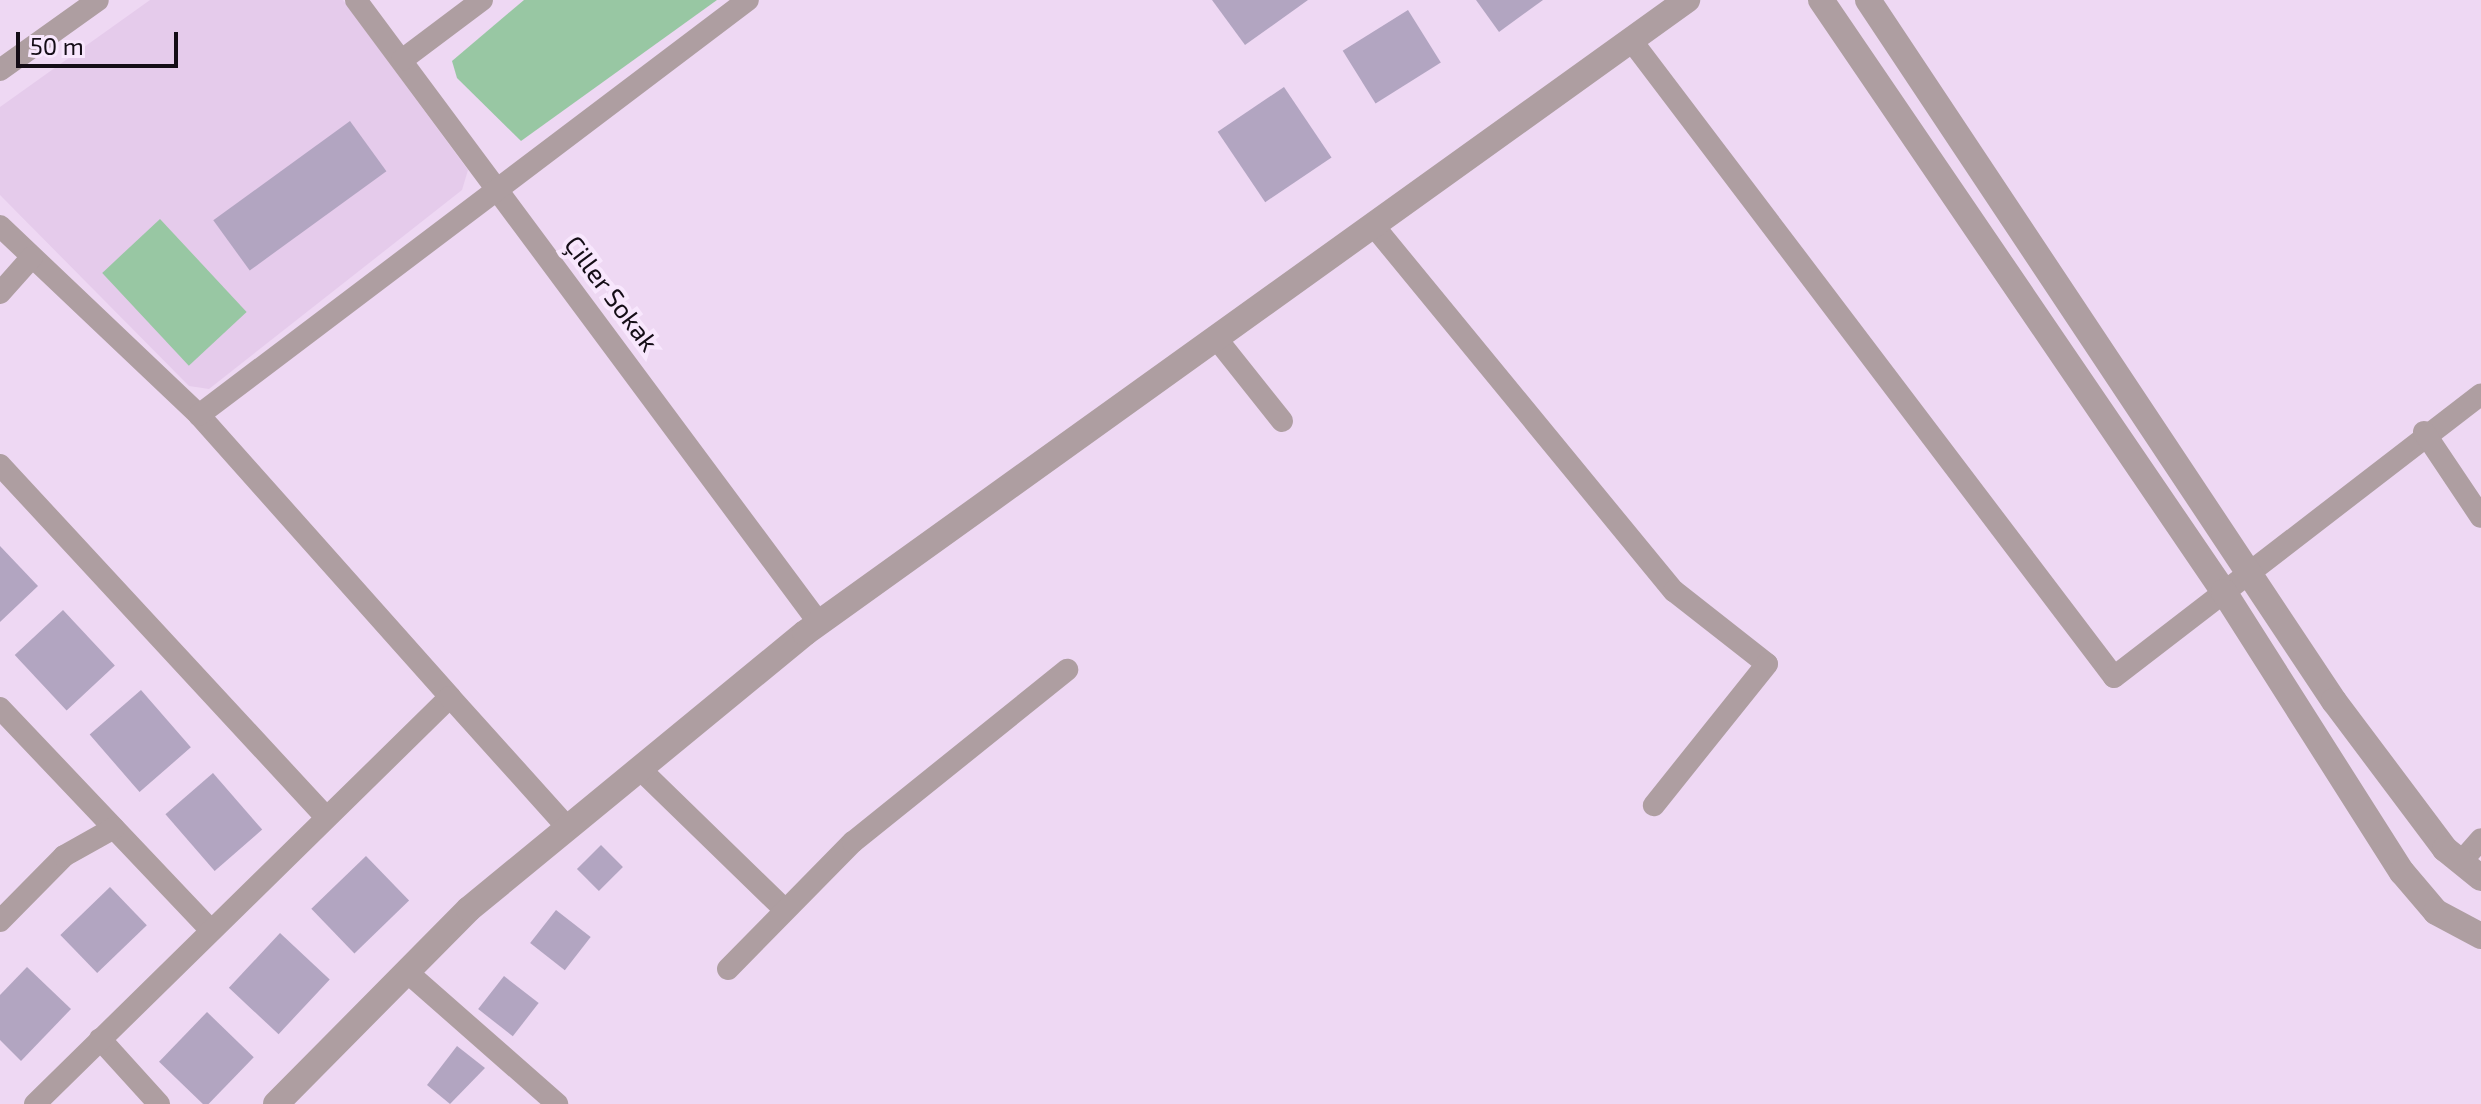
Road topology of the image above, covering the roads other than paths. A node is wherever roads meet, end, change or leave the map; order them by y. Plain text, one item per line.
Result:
1 (98, 0) edge
2 (356, 0) edge
3 (482, 0) edge
4 (748, 0) edge
5 (1687, 0) edge
6 (1821, 0) edge
7 (1868, 0) edge
8 (1631, 40) junction
9 (402, 60) junction
10 (0, 70) edge
11 (499, 189) junction
12 (1373, 225) junction
13 (0, 226) edge
14 (32, 257) junction
15 (0, 293) edge
16 (1216, 338) junction
17 (2481, 394) edge
18 (199, 415) junction
19 (1282, 421) dead end
20 (2424, 432) junction
21 (0, 465) edge
22 (2481, 517) edge
23 (2250, 572) junction
24 (2224, 592) junction
25 (819, 623) junction
26 (1067, 670) dead end
27 (450, 697) junction
28 (2, 714) edge
29 (640, 769) junction
30 (1654, 805) dead end
31 (326, 817) junction
32 (114, 828) junction
33 (568, 828) junction
34 (2481, 839) edge
35 (2471, 870) edge
36 (783, 908) junction
37 (0, 921) edge
38 (211, 930) junction
39 (2481, 936) edge
40 (728, 969) dead end
41 (407, 972) junction
42 (100, 1039) junction
43 (35, 1104) edge
44 (159, 1104) edge
45 (276, 1104) edge
46 (557, 1104) edge

1 - 10 street
2 - 9 street, Çiller Sokak
3 - 9 street
4 - 11 street
5 - 8 street
6 - 24 street
7 - 23 street
8 - 12 street
8 - 24 street
9 - 11 street, Çiller Sokak
11 - 18 street
11 - 25 street, Çiller Sokak
12 - 16 street
12 - 30 street
13 - 14 street
14 - 15 street
14 - 18 street
16 - 19 street
16 - 25 street
17 - 20 street
18 - 27 street
20 - 22 street
20 - 23 street
21 - 31 street
23 - 24 street
23 - 35 street
24 - 39 street
25 - 29 street
26 - 36 street
27 - 31 street
27 - 33 street
28 - 32 street
29 - 33 street
29 - 36 street
31 - 38 street
32 - 37 street
32 - 38 street
33 - 41 street
34 - 35 street
36 - 40 street
38 - 42 street
41 - 45 street
41 - 46 street
42 - 43 street
42 - 44 street

